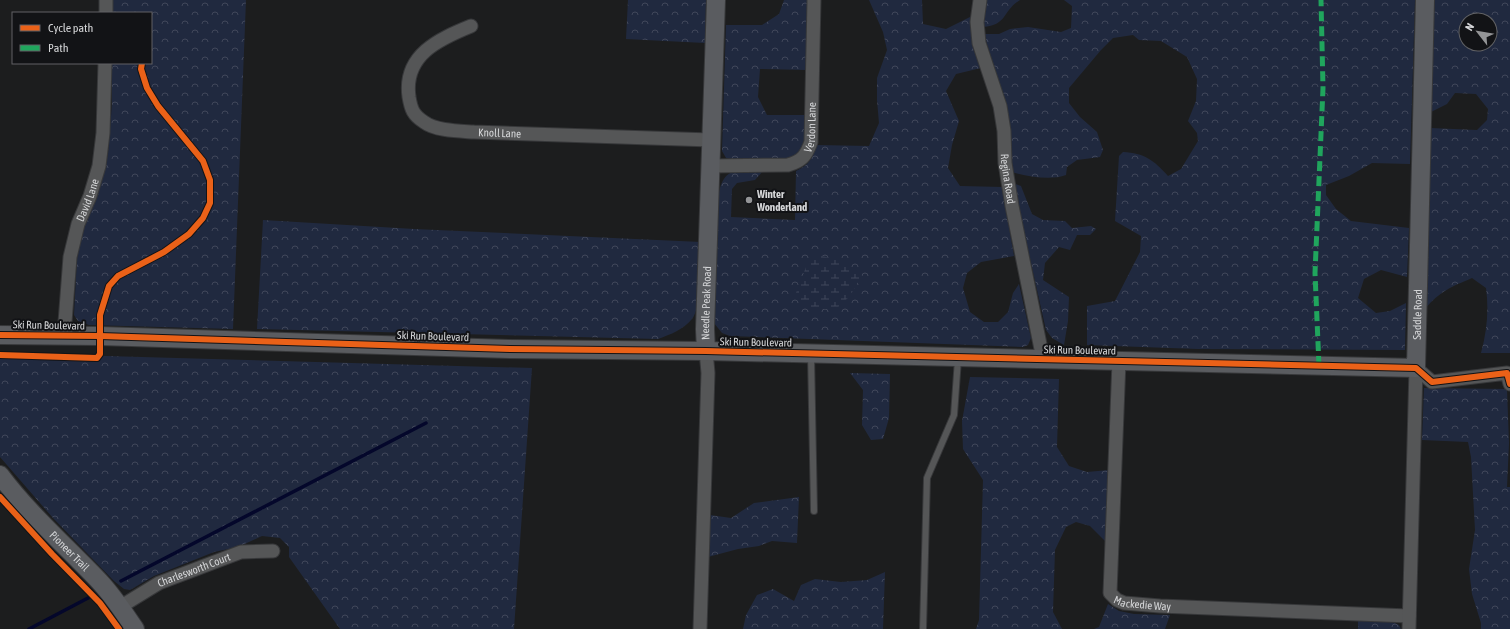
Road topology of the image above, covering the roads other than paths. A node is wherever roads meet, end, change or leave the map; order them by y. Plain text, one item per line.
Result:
1 (106, 0) edge
2 (716, 0) edge
3 (814, 0) edge
4 (980, 0) edge
5 (1425, 0) edge
6 (106, 12) edge
7 (471, 26) dead end
8 (105, 64) edge
9 (711, 140) junction
10 (710, 166) junction
11 (0, 335) edge
12 (64, 336) junction
13 (706, 351) junction
14 (811, 354) junction
15 (958, 357) junction
16 (1043, 359) junction
17 (1119, 361) junction
18 (1416, 368) junction
19 (1508, 378) edge
20 (0, 475) edge
21 (814, 512) dead end
22 (273, 551) dead end
23 (120, 607) junction
24 (1409, 623) edge
25 (135, 629) edge
26 (700, 629) edge
27 (923, 629) edge

1 - 6 street
2 - 9 street, Needle Peak Road
3 - 10 street, Verdon Lane
4 - 16 street, Regina Road
5 - 18 street, Saddle Road
7 - 9 street, Knoll Lane
8 - 12 street, David Lane
9 - 10 street, Needle Peak Road
10 - 13 street, Needle Peak Road
11 - 12 street, Ski Run Boulevard
12 - 13 street, Ski Run Boulevard
13 - 14 street, Ski Run Boulevard
13 - 26 street, Needle Peak Road
14 - 15 street, Ski Run Boulevard
14 - 21 lane
15 - 16 street, Ski Run Boulevard
15 - 27 lane
16 - 17 street, Ski Run Boulevard
17 - 18 street, Ski Run Boulevard
17 - 24 street, Mackedie Way
18 - 19 street
18 - 24 street, Saddle Road
20 - 23 street, Pioneer Trail
22 - 23 street, Charlesworth Court
23 - 25 street, Pioneer Trail

